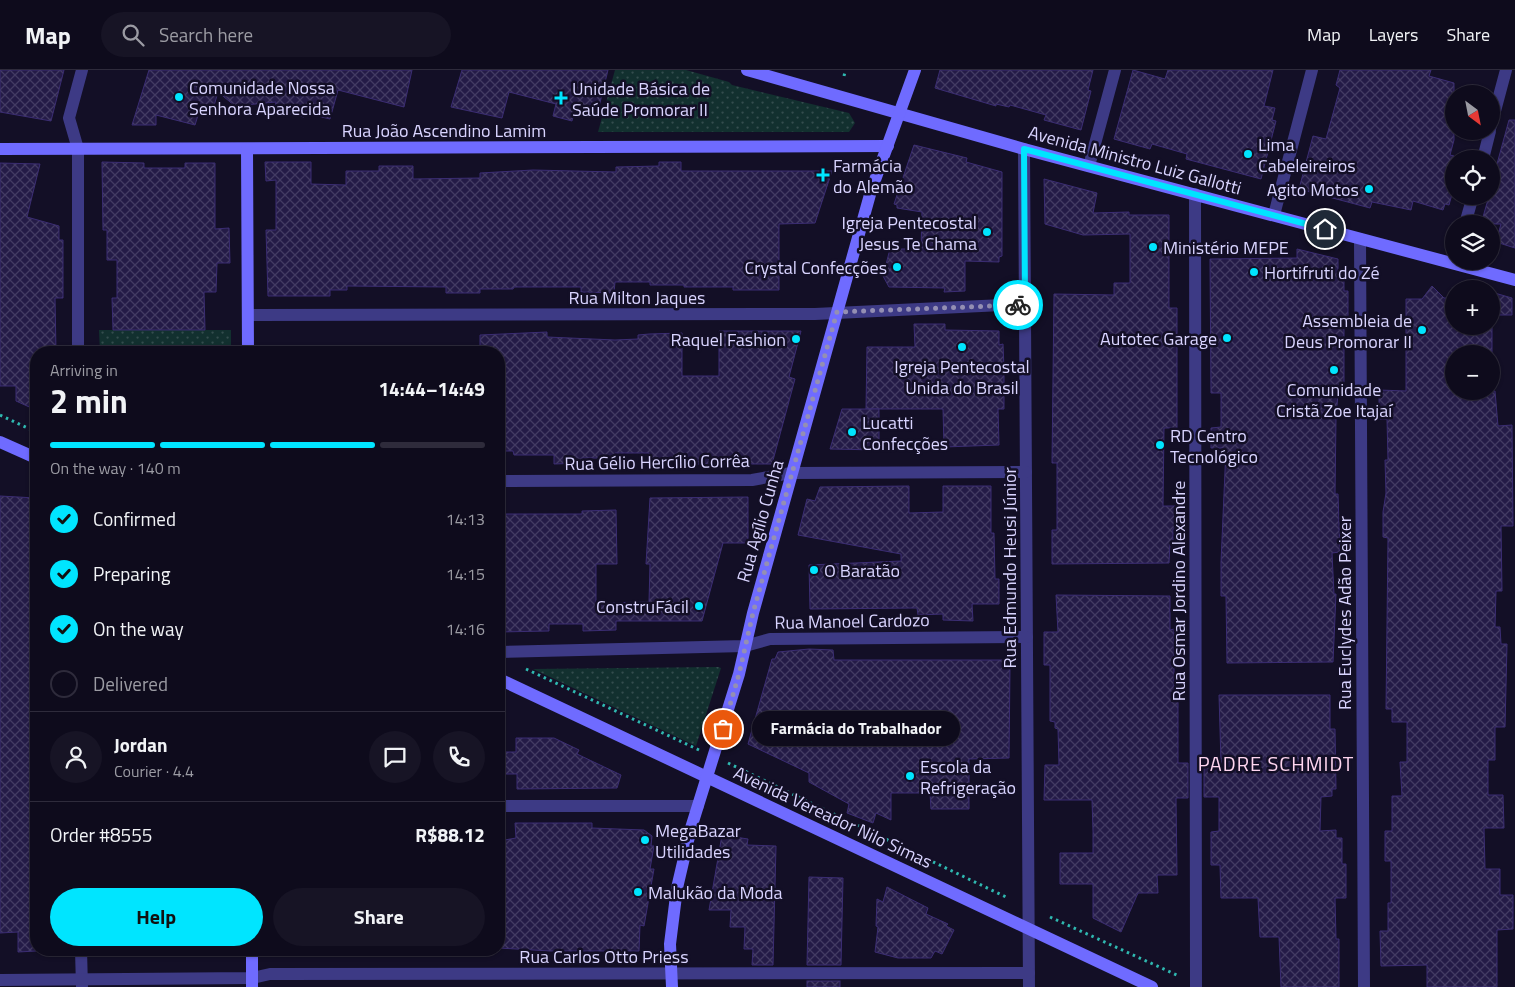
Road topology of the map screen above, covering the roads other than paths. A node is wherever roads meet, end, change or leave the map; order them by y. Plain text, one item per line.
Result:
1 (82, 70) edge
2 (747, 70) edge
3 (915, 70) edge
4 (1115, 70) edge
5 (1312, 70) edge
6 (1506, 70) edge
7 (1500, 92) edge
8 (901, 112) junction
9 (888, 146) junction
10 (0, 149) edge
11 (78, 149) junction
12 (247, 149) junction
13 (1024, 149) junction
14 (1090, 166) junction
15 (1195, 194) junction
16 (1274, 215) junction
17 (1360, 239) junction
18 (1445, 260) edge
19 (1480, 270) edge
20 (1515, 280) edge
21 (1025, 304) junction
22 (837, 312) junction
23 (248, 315) junction
24 (78, 346) edge
25 (248, 346) edge
26 (0, 442) edge
27 (30, 455) edge
28 (1026, 472) junction
29 (792, 473) junction
30 (505, 481) edge
31 (1027, 636) junction
32 (745, 646) junction
33 (505, 652) edge
34 (505, 682) edge
35 (707, 778) junction
36 (505, 806) edge
37 (698, 806) junction
38 (1028, 928) junction
39 (82, 956) edge
40 (252, 956) edge
41 (1029, 973) junction
42 (671, 974) junction
43 (0, 980) edge
44 (82, 983) edge
45 (252, 983) edge
46 (1196, 985) edge
47 (672, 987) edge
48 (1029, 987) edge
49 (1152, 987) edge
50 (1364, 987) edge

1 - 11 street
2 - 8 street, Avenida Ministro Luiz Gallotti
3 - 8 street, Rua Agílio Cunha
4 - 14 street
5 - 16 street
6 - 7 street
8 - 9 street, Rua Agílio Cunha
8 - 13 street, Avenida Ministro Luiz Gallotti
9 - 12 street, Rua João Ascendino Lamim
9 - 22 street, Rua Agílio Cunha
10 - 11 street, Rua João Ascendino Lamim
11 - 12 street, Rua João Ascendino Lamim
11 - 24 street
12 - 23 street
13 - 14 street, Avenida Ministro Luiz Gallotti
13 - 21 street, Rua Edmundo Heusi Júnior
14 - 15 street, Avenida Ministro Luiz Gallotti
15 - 16 street, Avenida Ministro Luiz Gallotti
15 - 46 street, Rua Osmar Jordino Alexandre
16 - 17 street, Avenida Ministro Luiz Gallotti
17 - 18 street, Avenida Ministro Luiz Gallotti
17 - 50 street, Rua Euclydes Adão Peixer
19 - 20 street, Avenida Ministro Luiz Gallotti
21 - 22 street, Rua Milton Jaques
21 - 28 street, Rua Edmundo Heusi Júnior
22 - 23 street, Rua Milton Jaques
22 - 29 street, Rua Agílio Cunha
23 - 25 street
26 - 27 street
28 - 29 street, Rua Gélio Hercílio Corrêa
28 - 31 street, Rua Edmundo Heusi Júnior
29 - 30 street, Rua Gélio Hercílio Corrêa
29 - 32 street, Rua Agílio Cunha
31 - 32 street, Rua Manoel Cardozo
31 - 38 street, Rua Edmundo Heusi Júnior
32 - 33 street, Rua Manoel Cardozo
32 - 35 street, Rua Agílio Cunha
34 - 35 street, Avenida Vereador Nilo Simas
35 - 37 street, Rua Agílio Cunha
35 - 38 street, Avenida Vereador Nilo Simas
36 - 37 street
37 - 42 street, Rua Agílio Cunha
38 - 41 street, Rua Edmundo Heusi Júnior
38 - 49 street, Avenida Vereador Nilo Simas
39 - 44 street
40 - 45 street
41 - 42 street, Rua Carlos Otto Priess
41 - 48 street, Rua Edmundo Heusi Júnior
42 - 45 street, Rua Carlos Otto Priess
42 - 47 street, Rua Agílio Cunha
43 - 44 street, Rua Carlos Otto Priess
44 - 45 street, Rua Carlos Otto Priess

